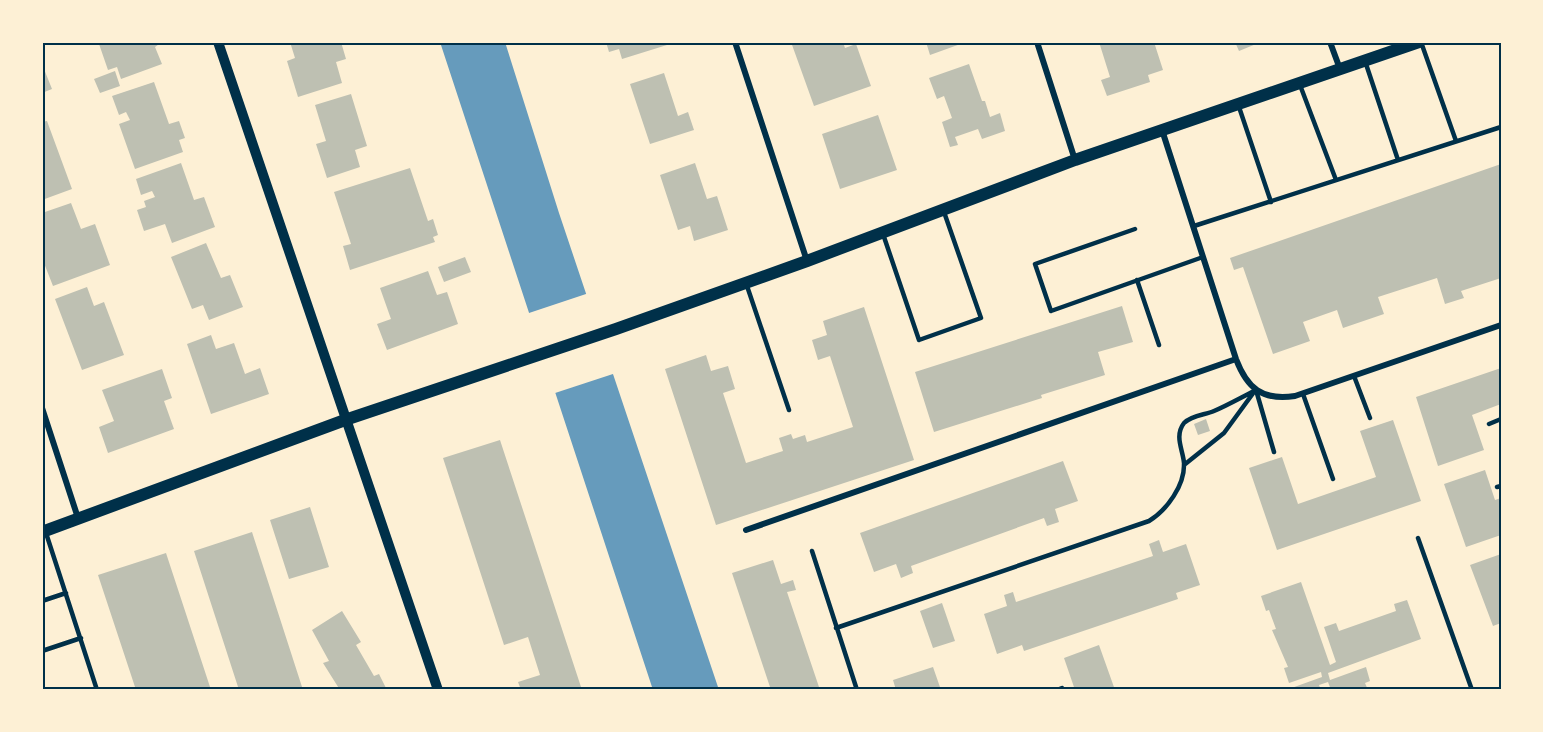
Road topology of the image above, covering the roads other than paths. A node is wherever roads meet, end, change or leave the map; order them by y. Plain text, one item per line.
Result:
1 (218, 42) edge
2 (735, 42) edge
3 (1037, 42) edge
4 (1330, 42) edge
5 (1420, 42) edge
6 (1365, 61) junction
7 (1340, 69) junction
8 (1299, 84) junction
9 (1238, 104) junction
10 (1501, 127) edge
11 (1162, 130) junction
12 (1456, 141) junction
13 (1075, 160) junction
14 (1398, 160) junction
15 (1336, 180) junction
16 (1271, 202) junction
17 (943, 210) junction
18 (1194, 226) junction
19 (1136, 229) dead end
20 (882, 233) junction
21 (1203, 256) junction
22 (807, 261) junction
23 (1137, 280) junction
24 (746, 283) junction
25 (1501, 325) edge
26 (1159, 345) dead end
27 (1236, 359) junction
28 (1354, 376) junction
29 (1256, 390) junction
30 (1303, 394) junction
31 (42, 408) edge
32 (789, 410) dead end
33 (1370, 418) dead end
34 (1501, 419) edge
35 (345, 420) junction
36 (1489, 424) dead end
37 (1274, 452) dead end
38 (1184, 465) junction
39 (1333, 479) dead end
40 (78, 518) junction
41 (746, 530) dead end
42 (44, 531) edge
43 (1418, 538) dead end
44 (812, 551) dead end
45 (66, 593) junction
46 (42, 601) edge
47 (836, 628) junction
48 (81, 638) junction
49 (42, 651) edge
50 (98, 690) edge
51 (438, 690) edge
52 (857, 690) edge
53 (1472, 690) edge

1 - 35 street
2 - 22 street
3 - 13 street
4 - 7 street
5 - 6 main road
5 - 12 lane
6 - 7 main road
6 - 14 lane
7 - 8 main road
8 - 9 main road
8 - 15 lane
9 - 11 main road
9 - 16 lane
10 - 12 lane
11 - 13 main road
11 - 18 street
12 - 14 lane
13 - 17 main road
14 - 15 lane
15 - 16 lane
16 - 18 lane
17 - 20 main road
17 - 20 lane
18 - 21 street
19 - 23 lane
20 - 22 main road
21 - 23 lane
21 - 27 street
22 - 24 main road
23 - 26 lane
24 - 32 lane
24 - 35 main road
25 - 28 street
27 - 29 street
27 - 41 street
28 - 30 street
28 - 33 lane
29 - 30 street
29 - 37 lane
29 - 38 lane
29 - 38 lane
30 - 39 lane
31 - 40 street
34 - 36 lane
35 - 40 main road
35 - 51 street
38 - 47 lane
40 - 42 main road
42 - 45 lane
43 - 53 lane
44 - 47 lane
45 - 46 lane
45 - 48 lane
47 - 52 lane
48 - 49 lane
48 - 50 lane

